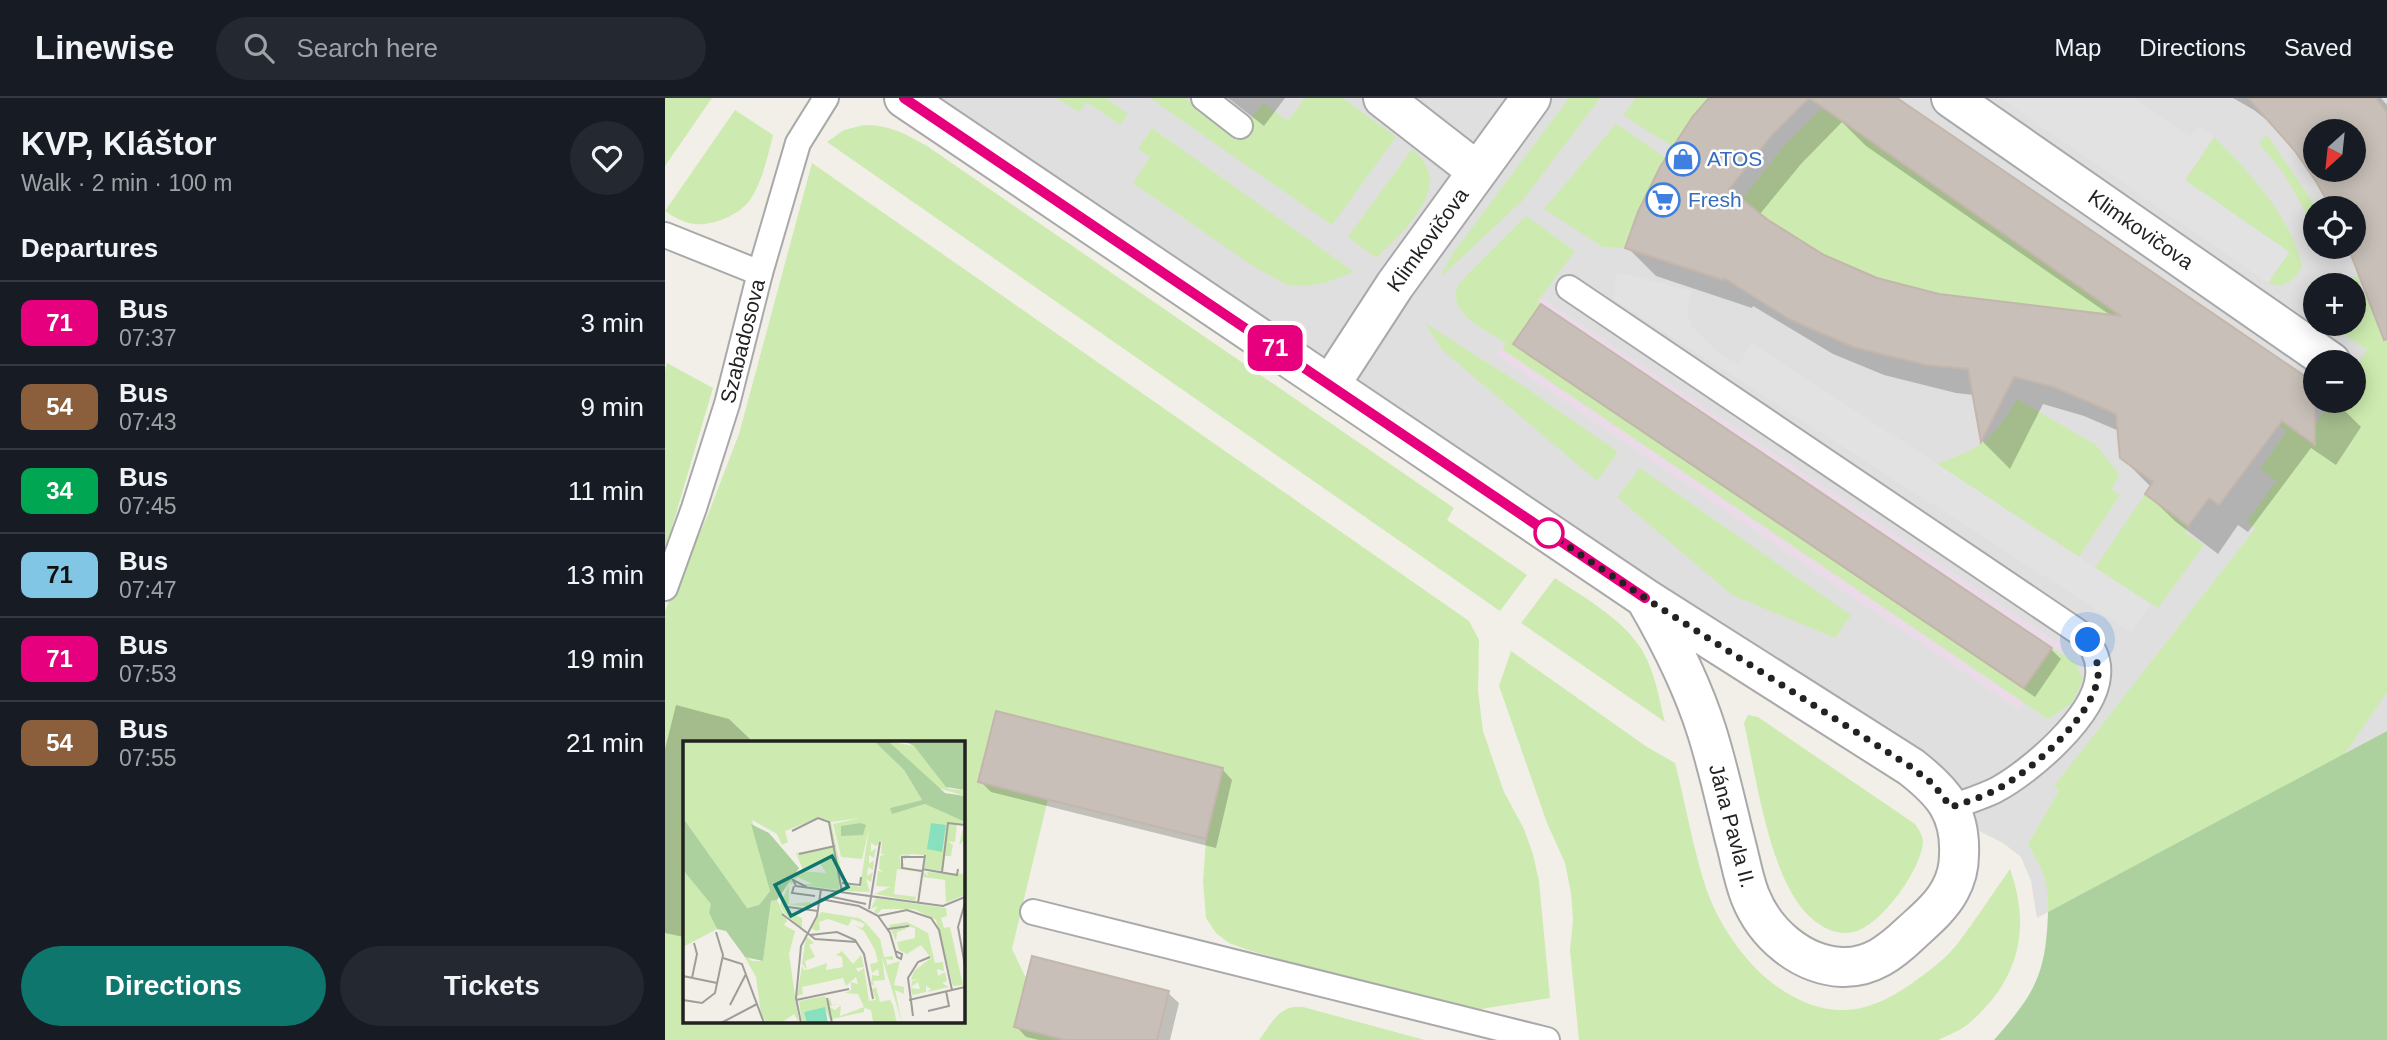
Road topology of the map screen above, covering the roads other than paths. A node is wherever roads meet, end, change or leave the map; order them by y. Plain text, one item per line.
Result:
1 (826, 98) edge
2 (904, 98) edge
3 (1204, 98) edge
4 (1383, 98) edge
5 (1531, 98) edge
6 (1951, 98) edge
7 (1240, 126) dead end
8 (1477, 171) junction
9 (665, 234) edge
10 (760, 273) junction
11 (1569, 288) dead end
12 (2314, 350) edge
13 (1330, 385) junction
14 (665, 588) edge
15 (1645, 598) junction
16 (1951, 807) junction
17 (1033, 912) dead end
18 (1547, 1040) edge

1 - 10 lane, Szabadosova
2 - 13 street, Jána Pavla II.
3 - 7 lane
4 - 8 street
5 - 8 street, Klimkovičova
6 - 12 street, Klimkovičova
8 - 13 street, Klimkovičova
9 - 10 lane
10 - 14 lane, Szabadosova
11 - 16 lane
13 - 15 street, Jána Pavla II.
15 - 16 street, Jána Pavla II.
15 - 16 street, Jána Pavla II.
17 - 18 lane

